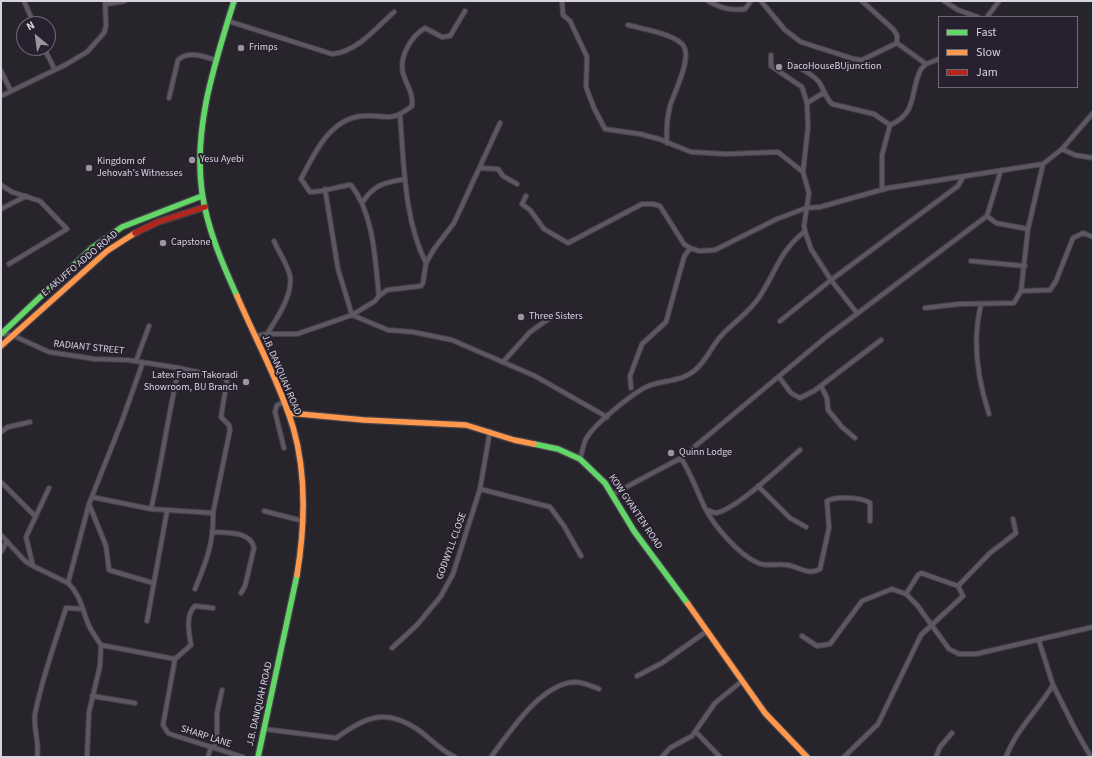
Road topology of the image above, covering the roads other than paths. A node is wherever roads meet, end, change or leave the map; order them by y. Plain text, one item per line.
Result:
1 (24, 1) edge
2 (125, 1) edge
3 (234, 1) edge
4 (562, 1) edge
5 (708, 1) edge
6 (751, 1) edge
7 (761, 1) edge
8 (862, 1) edge
9 (944, 1) edge
10 (999, 1) edge
11 (106, 3) edge
12 (465, 11) dead end
13 (394, 12) dead end
14 (31, 16) edge
15 (975, 16) edge
16 (988, 16) edge
17 (228, 21) junction
18 (628, 25) dead end
19 (897, 42) junction
20 (771, 54) dead end
21 (48, 56) edge
22 (938, 59) edge
23 (216, 60) junction
24 (789, 62) dead end
25 (926, 64) junction
26 (55, 70) junction
27 (1, 71) edge
28 (11, 92) junction
29 (823, 93) junction
30 (1, 96) edge
31 (169, 98) dead end
32 (807, 103) junction
33 (1093, 113) edge
34 (400, 116) junction
35 (500, 123) dead end
36 (890, 125) junction
37 (667, 143) junction
38 (1062, 149) junction
39 (1093, 158) edge
40 (1043, 164) junction
41 (480, 168) junction
42 (1001, 170) junction
43 (803, 172) junction
44 (963, 177) junction
45 (405, 179) junction
46 (517, 184) dead end
47 (1, 185) edge
48 (325, 189) junction
49 (882, 190) junction
50 (26, 196) junction
51 (202, 196) junction
52 (526, 196) dead end
53 (362, 203) junction
54 (205, 207) junction
55 (806, 208) junction
56 (1, 209) edge
57 (987, 216) junction
58 (1028, 229) junction
59 (804, 231) junction
60 (1093, 236) edge
61 (274, 241) dead end
62 (690, 248) junction
63 (971, 261) dead end
64 (426, 263) junction
65 (9, 264) dead end
66 (1025, 266) junction
67 (831, 280) junction
68 (1021, 291) junction
69 (379, 296) junction
70 (981, 305) junction
71 (925, 308) dead end
72 (857, 313) junction
73 (352, 315) junction
74 (554, 315) dead end
75 (780, 321) dead end
76 (149, 326) dead end
77 (1, 334) edge
78 (267, 334) junction
79 (12, 335) junction
80 (256, 336) junction
81 (881, 340) dead end
82 (1, 346) edge
83 (136, 361) junction
84 (143, 362) junction
85 (503, 362) junction
86 (179, 368) junction
87 (779, 377) junction
88 (822, 386) junction
89 (631, 388) dead end
90 (285, 401) junction
91 (289, 413) junction
92 (989, 414) dead end
93 (607, 417) junction
94 (30, 422) dead end
95 (490, 431) junction
96 (1, 432) edge
97 (854, 438) dead end
98 (284, 448) dead end
99 (800, 450) dead end
100 (681, 458) junction
101 (580, 459) junction
102 (1, 482) edge
103 (758, 486) junction
104 (48, 488) dead end
105 (480, 489) junction
106 (613, 494) junction
107 (92, 497) junction
108 (89, 504) junction
109 (150, 509) junction
110 (706, 510) junction
111 (166, 511) junction
112 (264, 511) dead end
113 (213, 514) junction
114 (35, 516) junction
115 (1013, 519) dead end
116 (303, 521) junction
117 (870, 521) dead end
118 (806, 527) dead end
119 (213, 532) junction
120 (1, 535) edge
121 (7, 541) junction
122 (1, 552) edge
123 (581, 556) dead end
124 (33, 566) junction
125 (68, 583) junction
126 (153, 583) junction
127 (958, 586) junction
128 (196, 589) dead end
129 (241, 593) dead end
130 (906, 594) junction
131 (213, 608) dead end
132 (83, 609) junction
133 (147, 621) dead end
134 (932, 624) junction
135 (1093, 627) edge
136 (707, 631) junction
137 (802, 636) dead end
138 (1039, 641) junction
139 (101, 645) junction
140 (392, 648) dead end
141 (175, 659) junction
142 (638, 676) dead end
143 (742, 681) junction
144 (1053, 685) junction
145 (599, 689) dead end
146 (222, 690) dead end
147 (92, 696) junction
148 (135, 703) dead end
149 (264, 729) junction
150 (696, 732) junction
151 (952, 733) dead end
152 (212, 747) junction
153 (37, 757) edge
154 (87, 757) edge
155 (208, 757) edge
156 (243, 757) edge
157 (258, 757) edge
158 (455, 757) edge
159 (491, 757) edge
160 (662, 757) edge
161 (720, 757) edge
162 (807, 757) edge
163 (844, 757) edge
164 (936, 757) edge
165 (1006, 757) edge
166 (1091, 757) edge

1 - 14 street
2 - 11 street
3 - 17 main road, J.B. DANQUAH ROAD
4 - 37 street
5 - 6 street
7 - 19 street
8 - 19 street
9 - 15 street
10 - 16 street
11 - 26 street
12 - 34 street
13 - 17 street
17 - 23 main road, J.B. DANQUAH ROAD
18 - 37 street
19 - 25 street
20 - 32 street
21 - 26 street
22 - 25 street
23 - 31 street
23 - 51 main road, J.B. DANQUAH ROAD
24 - 29 street
25 - 36 street
26 - 28 street
27 - 28 street
28 - 30 street
29 - 32 street
29 - 36 street
32 - 43 street
33 - 38 street
34 - 45 street
34 - 48 street
35 - 41 street
36 - 49 street
37 - 43 street
38 - 39 street
38 - 40 street
40 - 42 street
40 - 58 street
41 - 46 street
41 - 64 street
42 - 44 street
42 - 57 street
43 - 55 street
44 - 49 street
44 - 67 street
45 - 53 street
45 - 64 street
47 - 50 street
48 - 53 street
48 - 73 street
49 - 55 street
50 - 56 street
50 - 65 street
51 - 54 main road, J.B. DANQUAH ROAD
51 - 77 main road, E. AKUFFO ADDO ROAD
52 - 62 street
53 - 69 street
54 - 79 main road, E. AKUFFO ADDO ROAD
54 - 80 main road, J.B. DANQUAH ROAD
55 - 59 street
55 - 62 street
57 - 58 street
57 - 72 street
58 - 66 street
59 - 67 street
59 - 93 street
60 - 68 street
61 - 78 street
62 - 89 street
63 - 66 street
64 - 69 street
66 - 68 street
67 - 72 street
67 - 75 street
68 - 70 street
69 - 73 street
70 - 71 street
70 - 92 street
72 - 87 street
73 - 78 street
73 - 85 street
74 - 85 street
76 - 83 street
77 - 79 street, RADIANT STREET
78 - 80 street
79 - 82 main road, E. AKUFFO ADDO ROAD
79 - 83 street, RADIANT STREET
80 - 90 main road, J.B. DANQUAH ROAD
81 - 88 street
83 - 84 street, RADIANT STREET
84 - 86 street, RADIANT STREET
84 - 107 street
85 - 93 street
86 - 109 street
86 - 113 street, RADIANT STREET
87 - 88 street
87 - 100 street
88 - 97 street
90 - 91 main road, J.B. DANQUAH ROAD
90 - 98 street
91 - 95 main road, KOW GYANTEN ROAD
91 - 116 main road, J.B. DANQUAH ROAD
93 - 101 street
94 - 96 street
95 - 101 main road, KOW GYANTEN ROAD
95 - 105 street, GODWYLL CLOSE
99 - 103 street
100 - 106 street
100 - 110 street
101 - 106 main road, KOW GYANTEN ROAD
102 - 114 street
103 - 110 street
103 - 118 street
104 - 114 street
105 - 123 street
105 - 140 street, GODWYLL CLOSE
106 - 136 main road, KOW GYANTEN ROAD
107 - 108 street
107 - 109 street
108 - 125 street
108 - 126 street
109 - 111 street
110 - 117 street
111 - 113 street
111 - 126 street
112 - 116 street
113 - 119 street
114 - 124 street
115 - 127 street
116 - 149 main road, J.B. DANQUAH ROAD
119 - 128 street
119 - 129 street
120 - 121 street
121 - 122 street
121 - 124 street
124 - 125 street
125 - 132 street
126 - 133 street
127 - 130 street
127 - 134 street
130 - 134 street
130 - 137 street
131 - 141 street
132 - 139 street
132 - 153 street
134 - 138 street
134 - 163 street
135 - 138 street
136 - 142 street
136 - 143 main road, KOW GYANTEN ROAD
138 - 144 street
139 - 141 street
139 - 147 street
141 - 152 street, SHARP LANE
143 - 150 street
143 - 162 main road, KOW GYANTEN ROAD
144 - 165 street
144 - 166 street
145 - 159 street
146 - 152 street
147 - 148 street
147 - 154 street
149 - 157 main road, J.B. DANQUAH ROAD
149 - 158 street
150 - 160 street
150 - 161 street
151 - 164 street
152 - 155 street
152 - 156 street, SHARP LANE

